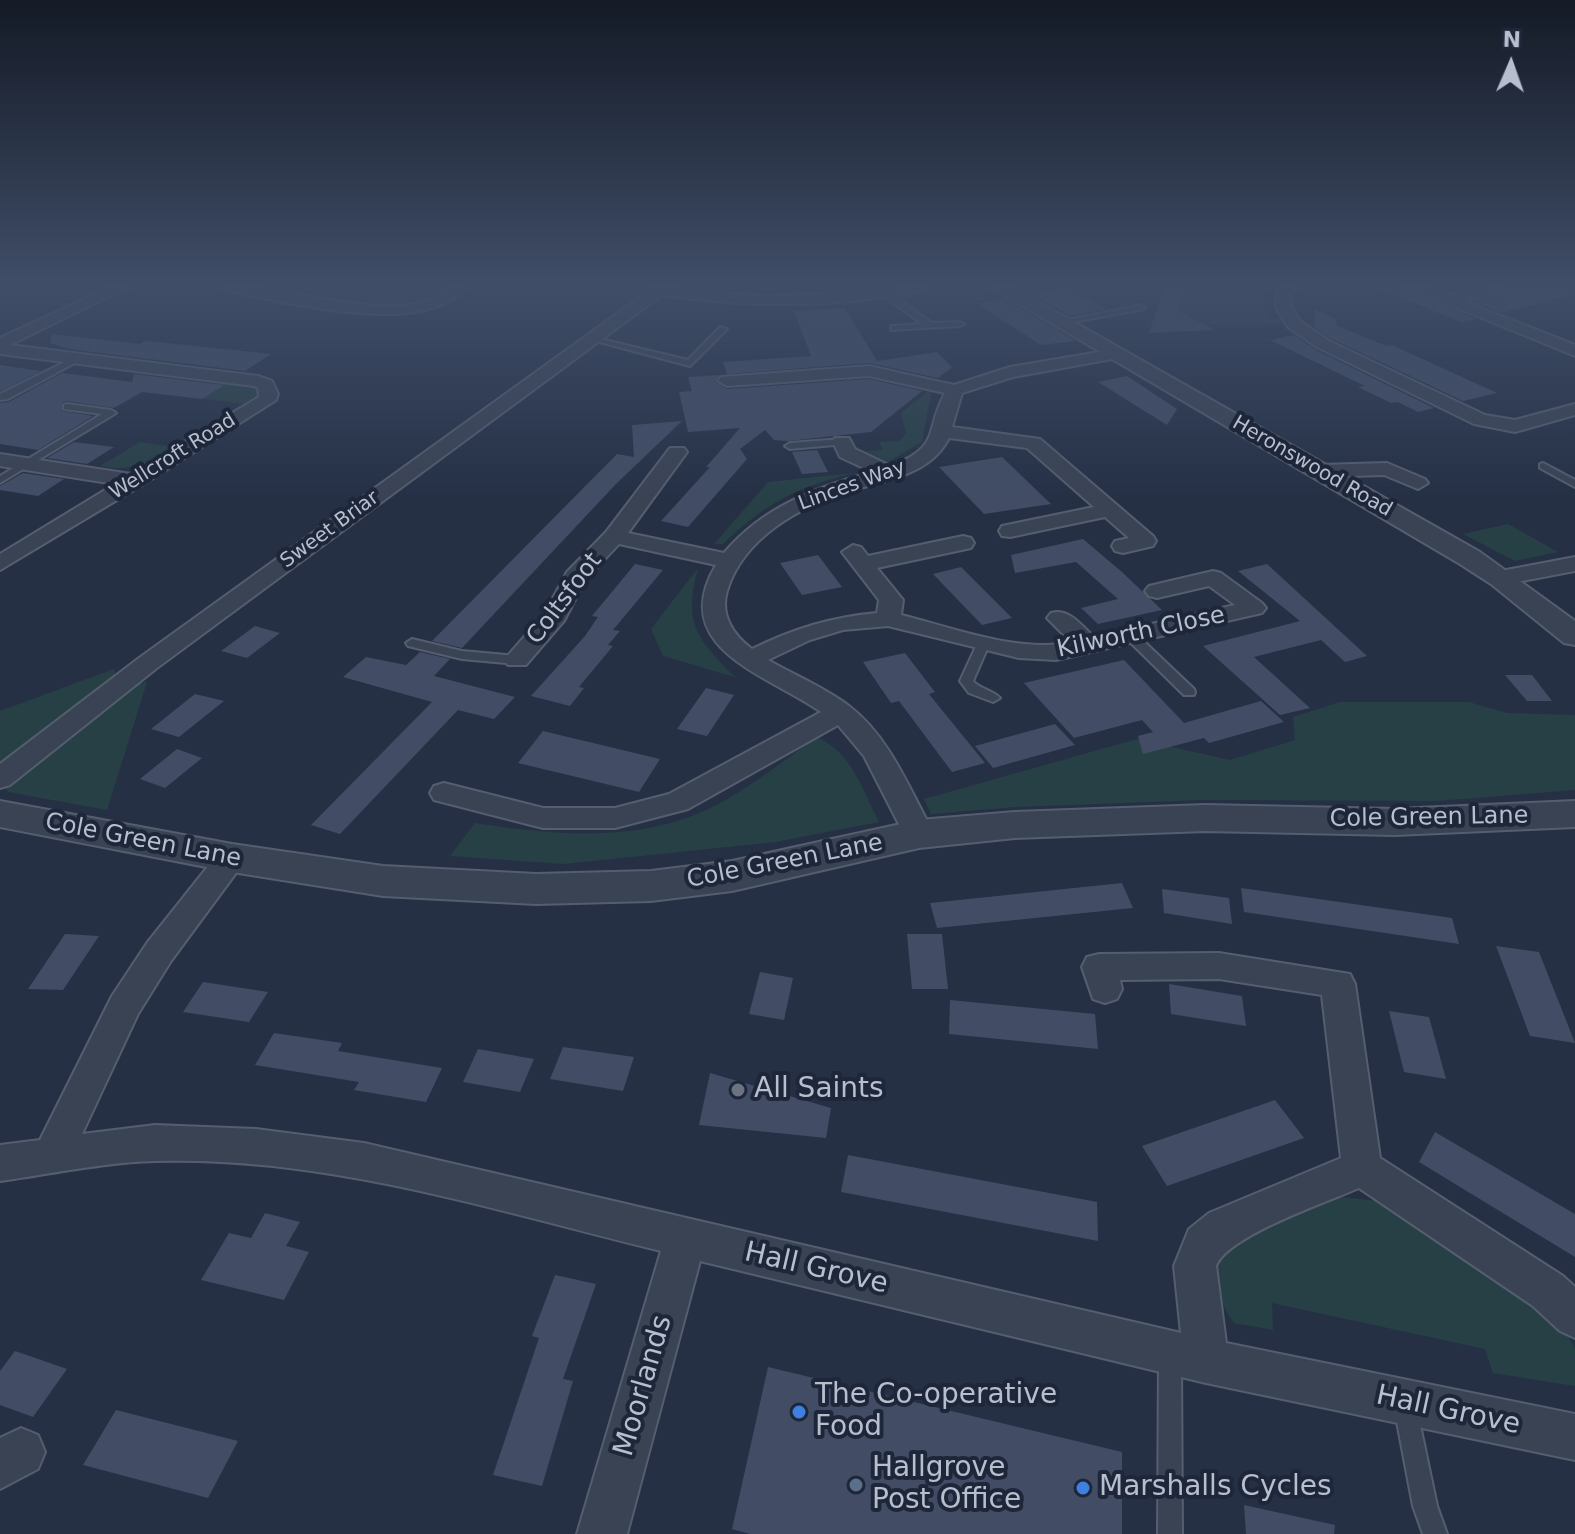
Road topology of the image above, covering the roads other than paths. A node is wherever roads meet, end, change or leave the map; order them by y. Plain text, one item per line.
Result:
1 (78, 359) joint
2 (565, 359) edge
3 (672, 359) edge
4 (694, 359) edge
5 (1090, 359) edge
6 (1125, 359) edge
7 (1350, 359) edge
8 (727, 381) dead end
9 (955, 390) junction
10 (0, 397) edge
11 (67, 407) dead end
12 (1575, 409) edge
13 (945, 432) junction
14 (842, 442) joint
15 (790, 446) dead end
16 (677, 452) dead end
17 (0, 460) edge
18 (26, 464) junction
19 (1543, 466) dead end
20 (1319, 471) junction
21 (890, 473) junction
22 (0, 480) edge
23 (135, 481) junction
24 (1418, 483) dead end
25 (1575, 484) edge
26 (1114, 516) junction
27 (1010, 531) dead end
28 (1168, 536) dead end
29 (614, 537) junction
30 (1145, 541) junction
31 (963, 543) dead end
32 (1123, 546) dead end
33 (729, 561) junction
34 (0, 563) edge
35 (1575, 564) edge
36 (1501, 578) junction
37 (1157, 591) dead end
38 (1059, 618) dead end
39 (888, 619) junction
40 (1575, 636) edge
41 (1132, 637) junction
42 (984, 642) junction
43 (412, 643) dead end
44 (1090, 647) junction
45 (517, 660) joint
46 (748, 660) junction
47 (1189, 692) dead end
48 (993, 698) dead end
49 (841, 712) junction
50 (0, 778) edge
51 (444, 793) dead end
52 (0, 814) edge
53 (1575, 814) edge
54 (919, 834) junction
55 (232, 858) junction
56 (1105, 989) dead end
57 (53, 1154) junction
58 (0, 1163) edge
59 (1362, 1168) junction
60 (686, 1238) junction
61 (1575, 1316) edge
62 (1188, 1356) junction
63 (1405, 1402) junction
64 (1575, 1437) edge
65 (603, 1534) edge
66 (1170, 1534) edge
67 (1435, 1534) edge

1 - 10 lane
1 - 23 street, Wellcroft Road
2 - 50 street, Sweet Briar
3 - 4 lane
5 - 9 street
6 - 20 street, Heronswood Road
7 - 12 street
8 - 9 street
9 - 13 street
11 - 18 lane
13 - 21 street, Linces Way
13 - 26 street
14 - 15 lane
14 - 21 street
16 - 29 street, Coltsfoot
17 - 18 street
18 - 22 lane
18 - 23 street
19 - 25 lane
20 - 24 street
20 - 36 street, Heronswood Road
21 - 33 street, Linces Way
23 - 34 street, Wellcroft Road
26 - 27 street
26 - 30 street
28 - 30 street
29 - 33 street, Coltsfoot
29 - 45 street, Coltsfoot
30 - 32 street
31 - 39 street
33 - 46 street, Linces Way
35 - 36 street
36 - 40 street, Heronswood Road
37 - 41 street, Kilworth Close
38 - 44 street
39 - 42 street, Kilworth Close
39 - 46 street, Kilworth Close
41 - 44 street, Kilworth Close
41 - 47 lane
42 - 44 street, Kilworth Close
42 - 48 lane
43 - 45 lane
46 - 49 street, Linces Way
49 - 51 street
49 - 54 street, Linces Way
52 - 55 street, Cole Green Lane
53 - 54 street, Cole Green Lane
54 - 55 street, Cole Green Lane
55 - 57 street
56 - 59 street
57 - 58 street, Hall Grove
57 - 60 street, Hall Grove
59 - 61 street
59 - 62 street
60 - 62 street, Hall Grove
60 - 65 street, Moorlands
62 - 63 street, Hall Grove
62 - 66 lane
63 - 64 street, Hall Grove
63 - 67 lane

